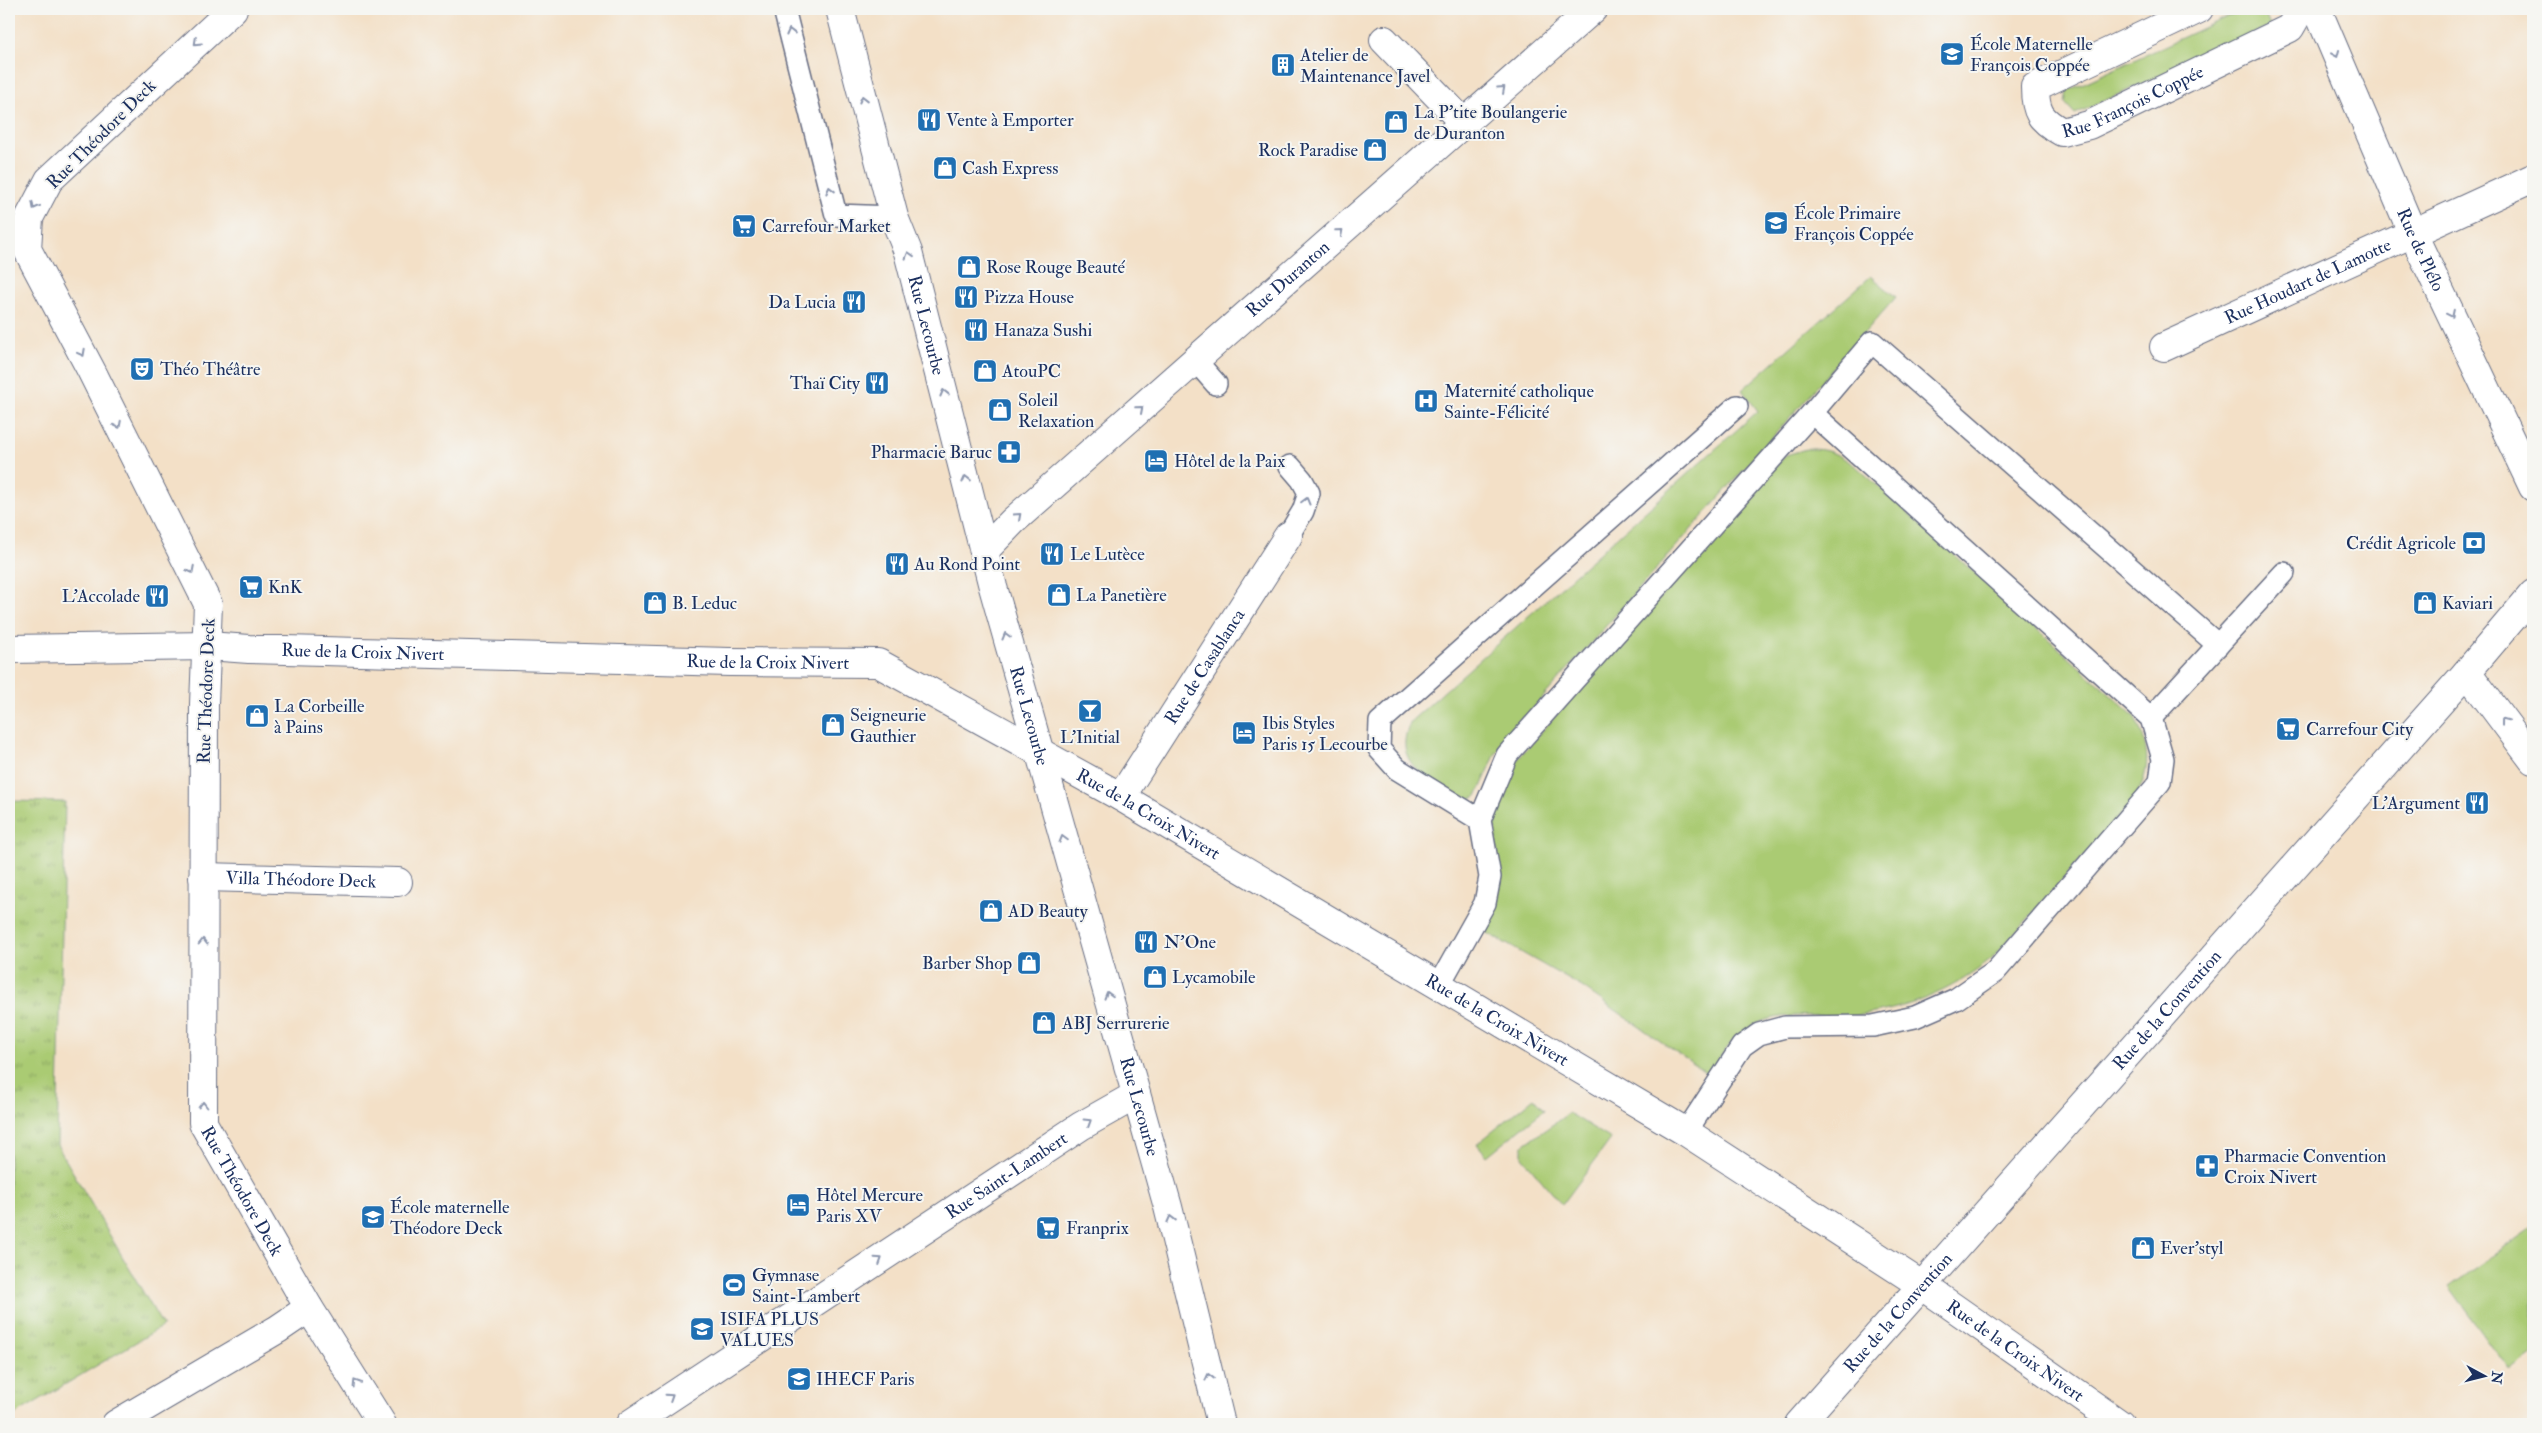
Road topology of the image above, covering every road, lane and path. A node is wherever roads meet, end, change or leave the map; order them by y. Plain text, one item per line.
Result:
1 (233, 9) edge
2 (784, 9) edge
3 (840, 9) edge
4 (1593, 9) edge
5 (2199, 9) edge
6 (2301, 9) edge
7 (2317, 9) edge
8 (1384, 40) dead end
9 (1464, 123) junction
10 (2533, 178) edge
11 (894, 217) junction
12 (2412, 232) junction
13 (2164, 347) dead end
14 (1195, 360) junction
15 (1216, 384) dead end
16 (1738, 406) dead end
17 (1812, 413) junction
18 (1290, 466) dead end
19 (2533, 487) edge
20 (1288, 536) joint
21 (984, 551) junction
22 (2284, 573) dead end
23 (2533, 594) edge
24 (2218, 645) junction
25 (208, 646) junction
26 (9, 649) edge
27 (2467, 672) junction
28 (2151, 718) junction
29 (1038, 751) junction
30 (2533, 760) edge
31 (1121, 797) junction
32 (1480, 820) junction
33 (204, 877) junction
34 (398, 882) dead end
35 (1439, 985) junction
36 (1136, 1096) junction
37 (1686, 1132) junction
38 (1923, 1286) junction
39 (309, 1308) junction
40 (116, 1424) edge
41 (382, 1424) edge
42 (630, 1424) edge
43 (1220, 1424) edge
44 (1799, 1424) edge
45 (2120, 1424) edge

1 -> 25 street, Rue Théodore Deck
11 -> 2 lane
11 -> 3 street, Rue Lecourbe
9 -> 4 street, Rue Duranton
5 - 6 street, Rue François Coppée
7 -> 12 street, Rue de Plélo
8 - 9 street
14 -> 9 street, Rue Duranton
10 - 12 street, Rue Houdart de Lamotte
21 -> 11 street, Rue Lecourbe
12 - 13 street, Rue Houdart de Lamotte
12 -> 19 street, Rue de Plélo
14 - 15 lane
21 -> 14 street, Rue Duranton
16 - 32 lane
17 - 24 lane
17 - 28 lane
17 - 32 lane
20 -> 18 lane
20 - 31 street, Rue de Casablanca
29 -> 21 street, Rue Lecourbe
22 - 24 lane
23 - 27 street, Rue de la Convention
24 - 28 lane
25 - 26 street, Rue de la Croix Nivert
25 - 29 street, Rue de la Croix Nivert
25 - 33 street, Rue Théodore Deck
30 -> 27 street
27 - 38 street, Rue de la Convention
28 - 37 lane
29 - 31 street, Rue de la Croix Nivert
36 -> 29 street, Rue Lecourbe
31 - 35 street, Rue de la Croix Nivert
32 - 35 lane
33 - 34 street, Villa Théodore Deck
39 -> 33 street, Rue Théodore Deck
35 - 37 street, Rue de la Croix Nivert
42 -> 36 street, Rue Saint-Lambert
43 -> 36 street, Rue Lecourbe
37 - 38 street, Rue de la Croix Nivert
38 - 44 street, Rue de la Convention
38 - 45 street, Rue de la Croix Nivert
39 - 40 street
41 -> 39 street, Rue Théodore Deck

